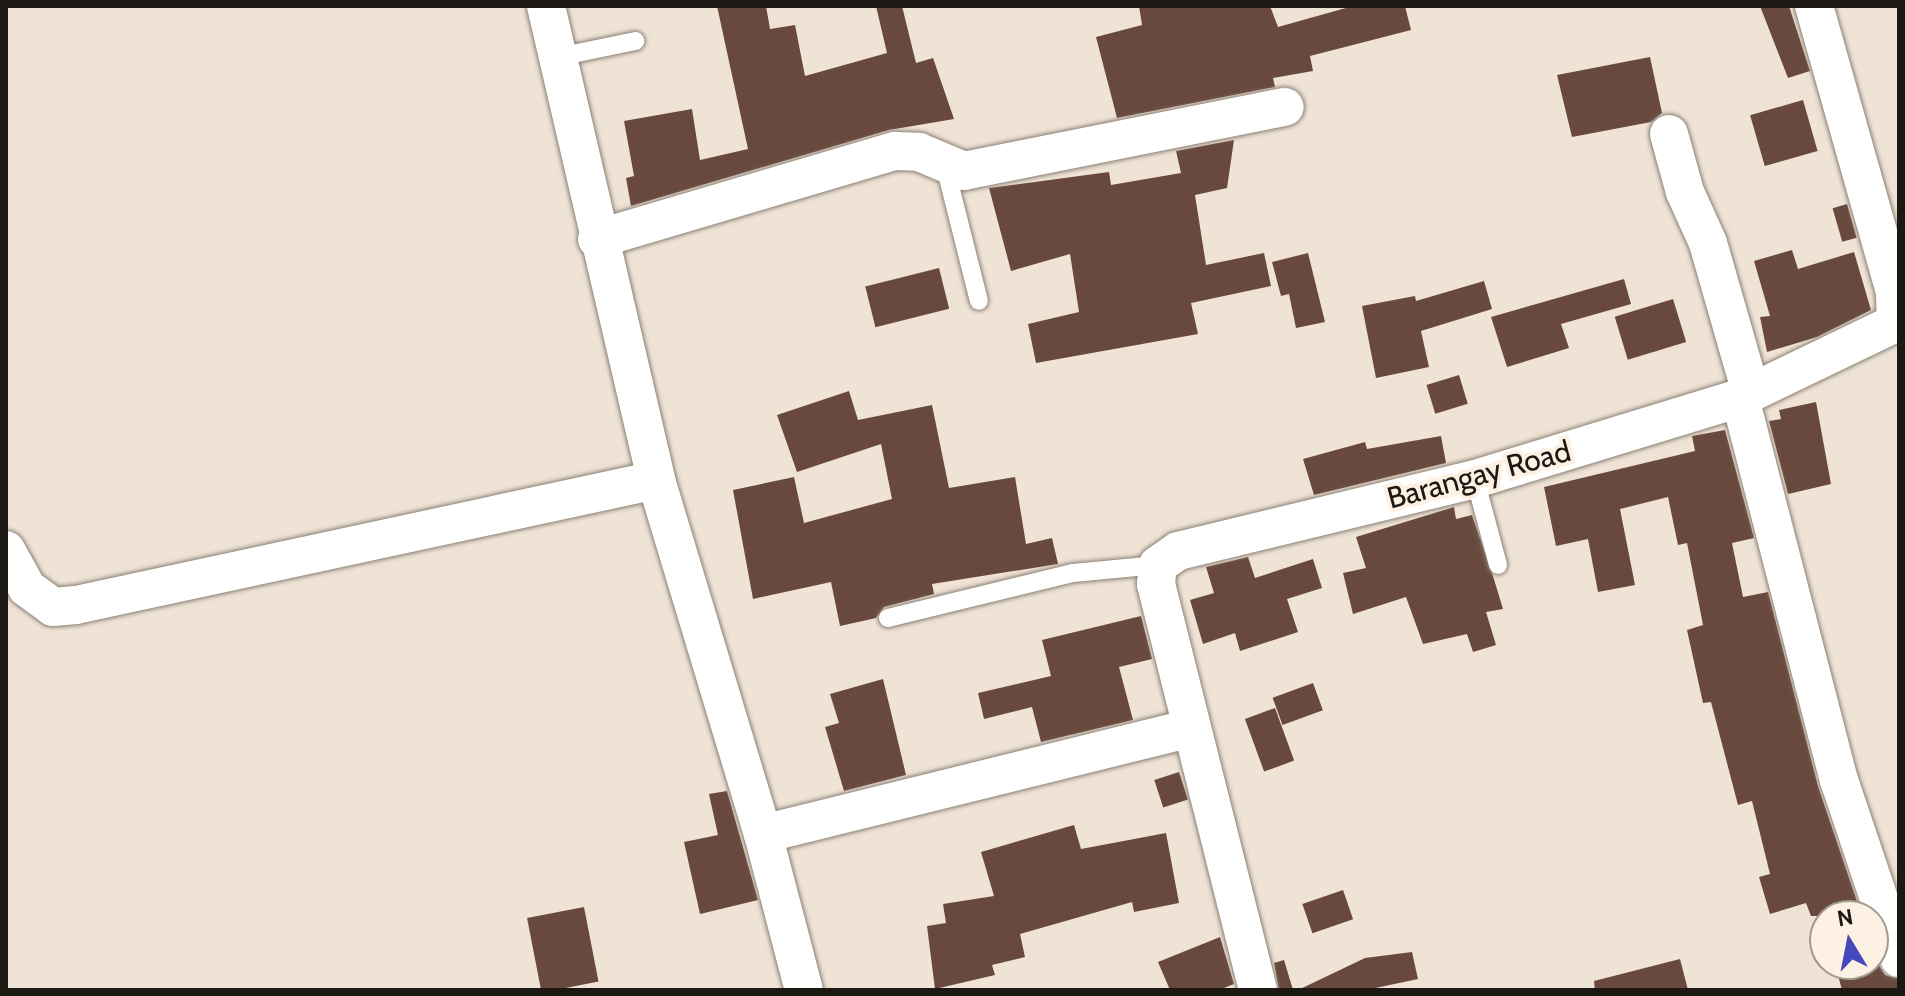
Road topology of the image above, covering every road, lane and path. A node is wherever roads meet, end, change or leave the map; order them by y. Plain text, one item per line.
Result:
1 (546, 6) edge
2 (1814, 6) edge
3 (635, 41) dead end
4 (558, 57) junction
5 (1285, 107) dead end
6 (1669, 134) dead end
7 (945, 166) junction
8 (597, 239) junction
9 (979, 301) dead end
10 (1898, 323) edge
11 (1745, 396) junction
12 (1475, 479) junction
13 (656, 480) junction
14 (6, 550) edge
15 (1158, 565) junction
16 (1498, 565) dead end
17 (888, 618) dead end
18 (1190, 728) junction
19 (763, 834) junction
20 (1884, 862) edge
21 (1899, 958) edge
22 (804, 990) edge
23 (1258, 990) edge

1 - 4 street
2 - 10 street, Barangay Road
3 - 4 lane
4 - 8 street
5 - 7 street
6 - 11 street
7 - 8 street
7 - 9 lane
8 - 13 street
10 - 11 street, Barangay Road
11 - 12 street, Barangay Road
11 - 20 street
12 - 15 street, Barangay Road
12 - 16 lane
13 - 14 street
13 - 19 street
15 - 17 lane
15 - 18 street
18 - 19 street
18 - 23 street
19 - 22 street
20 - 21 street

